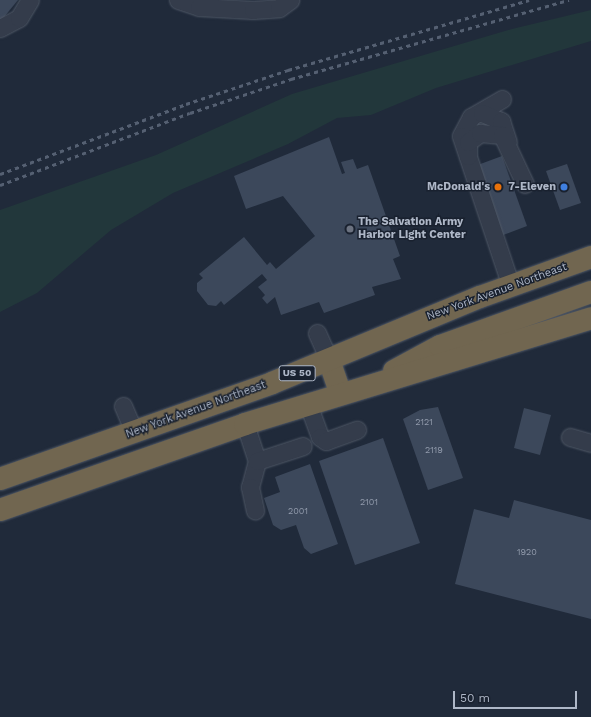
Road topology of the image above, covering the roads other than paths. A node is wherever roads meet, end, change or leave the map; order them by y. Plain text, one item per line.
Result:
1 (30, 0) edge
2 (178, 0) edge
3 (290, 0) edge
4 (0, 28) edge
5 (502, 99) dead end
6 (482, 113) junction
7 (509, 144) junction
8 (468, 157) junction
9 (525, 184) dead end
10 (591, 257) edge
11 (511, 286) junction
12 (591, 292) edge
13 (591, 318) edge
14 (317, 333) dead end
15 (329, 360) junction
16 (371, 385) junction
17 (342, 394) junction
18 (308, 404) junction
19 (124, 406) dead end
20 (245, 424) junction
21 (357, 430) dead end
22 (134, 432) junction
23 (570, 437) dead end
24 (591, 443) edge
25 (303, 446) dead end
26 (144, 459) junction
27 (257, 461) junction
28 (0, 479) edge
29 (0, 510) edge
30 (255, 510) dead end

1 - 4 lane
2 - 3 lane
5 - 6 lane
6 - 7 lane
6 - 8 lane
7 - 8 lane
7 - 9 lane
8 - 11 lane
10 - 11 highway, New York Avenue Northeast / US 50
11 - 15 highway, New York Avenue Northeast / US 50
12 - 16 highway
13 - 16 highway
14 - 15 lane
15 - 17 highway
15 - 22 highway, New York Avenue Northeast / US 50
16 - 17 highway
17 - 18 highway
18 - 20 highway
18 - 21 lane
19 - 22 lane
20 - 26 highway
20 - 27 lane
22 - 26 highway
22 - 28 highway, New York Avenue Northeast / US 50
23 - 24 lane
25 - 27 lane
26 - 29 highway
27 - 30 lane

